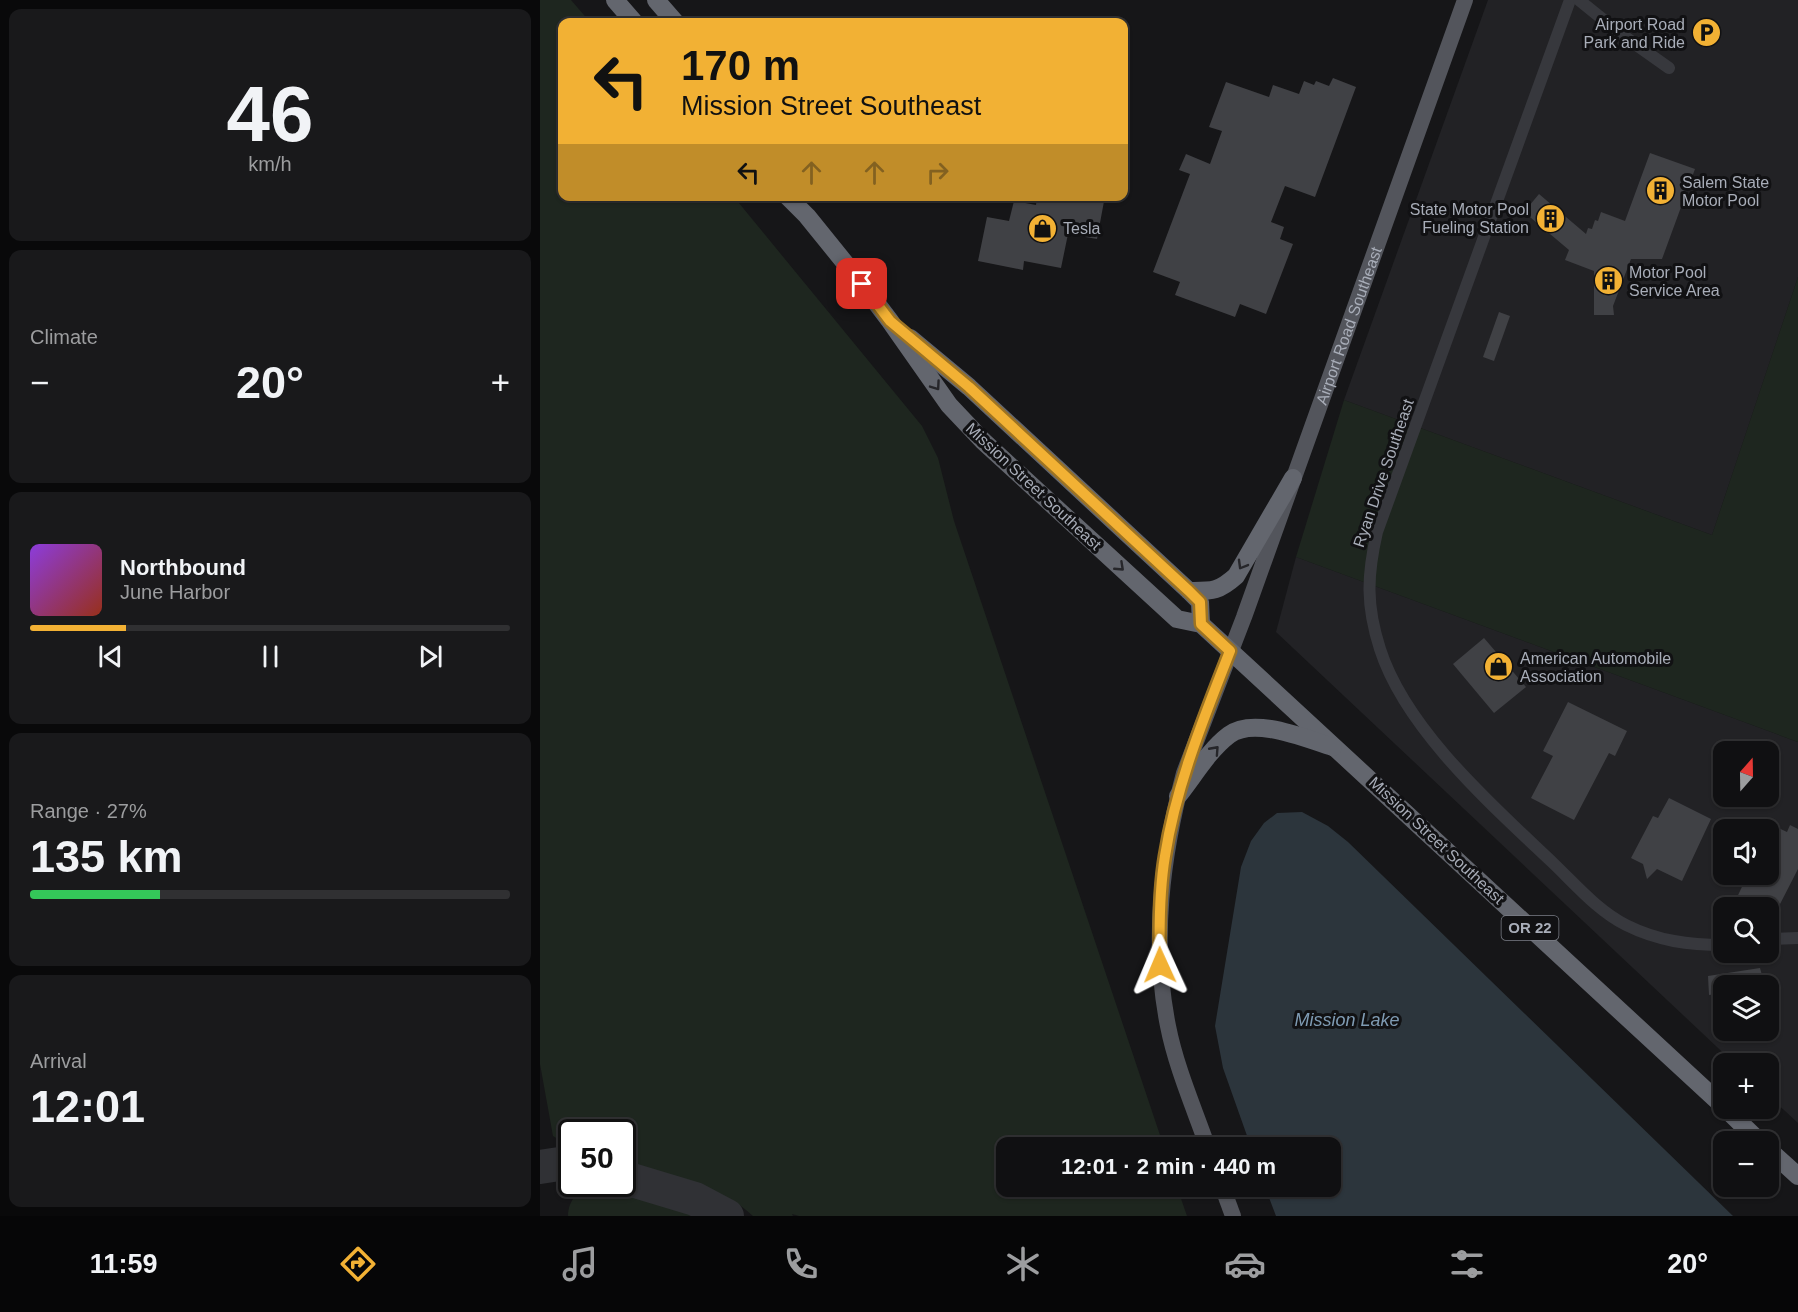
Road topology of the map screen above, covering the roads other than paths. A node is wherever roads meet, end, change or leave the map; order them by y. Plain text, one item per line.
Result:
1 (615, 0) edge
2 (656, 0) edge
3 (1465, 0) edge
4 (1570, 0) edge
5 (1579, 0) edge
6 (631, 18) edge
7 (672, 18) edge
8 (1669, 68) dead end
9 (792, 201) edge
10 (799, 201) edge
11 (807, 216) junction
12 (890, 321) junction
13 (1293, 478) junction
14 (1189, 591) junction
15 (1201, 624) junction
16 (1230, 651) junction
17 (1338, 748) junction
18 (1178, 796) junction
19 (1798, 938) edge
20 (1779, 939) edge
21 (1713, 945) edge
22 (1713, 1098) edge
23 (1736, 1119) edge
24 (1748, 1131) edge
25 (1204, 1137) edge
26 (1779, 1159) edge
27 (1798, 1176) edge
28 (1226, 1197) edge
29 (1233, 1216) edge

1 - 6 highway
2 - 7 highway
3 - 13 main road, Airport Road Southeast
4 - 21 street, Ryan Drive Southeast
5 - 8 street
9 - 11 highway, Mission Street Southeast / OR 22
10 - 11 highway, Mission Street Southeast / OR 22
11 - 12 highway, Mission Street Southeast / OR 22
12 - 14 highway, Mission Street Southeast / OR 22
12 -> 15 highway, Mission Street Southeast / OR 22
13 -> 14 highway
13 - 16 main road, Airport Road Southeast
14 - 15 highway, Mission Street Southeast / OR 22
15 - 16 highway, Mission Street Southeast / OR 22
16 - 17 highway, Mission Street Southeast / OR 22
16 - 18 main road, Airport Road Southeast
18 -> 17 highway, OR 22
17 - 22 highway, Mission Street Southeast / OR 22
18 - 25 main road, Airport Road Southeast
19 - 20 street
23 - 24 highway, Mission Street Southeast / OR 22
26 - 27 highway
28 - 29 main road

